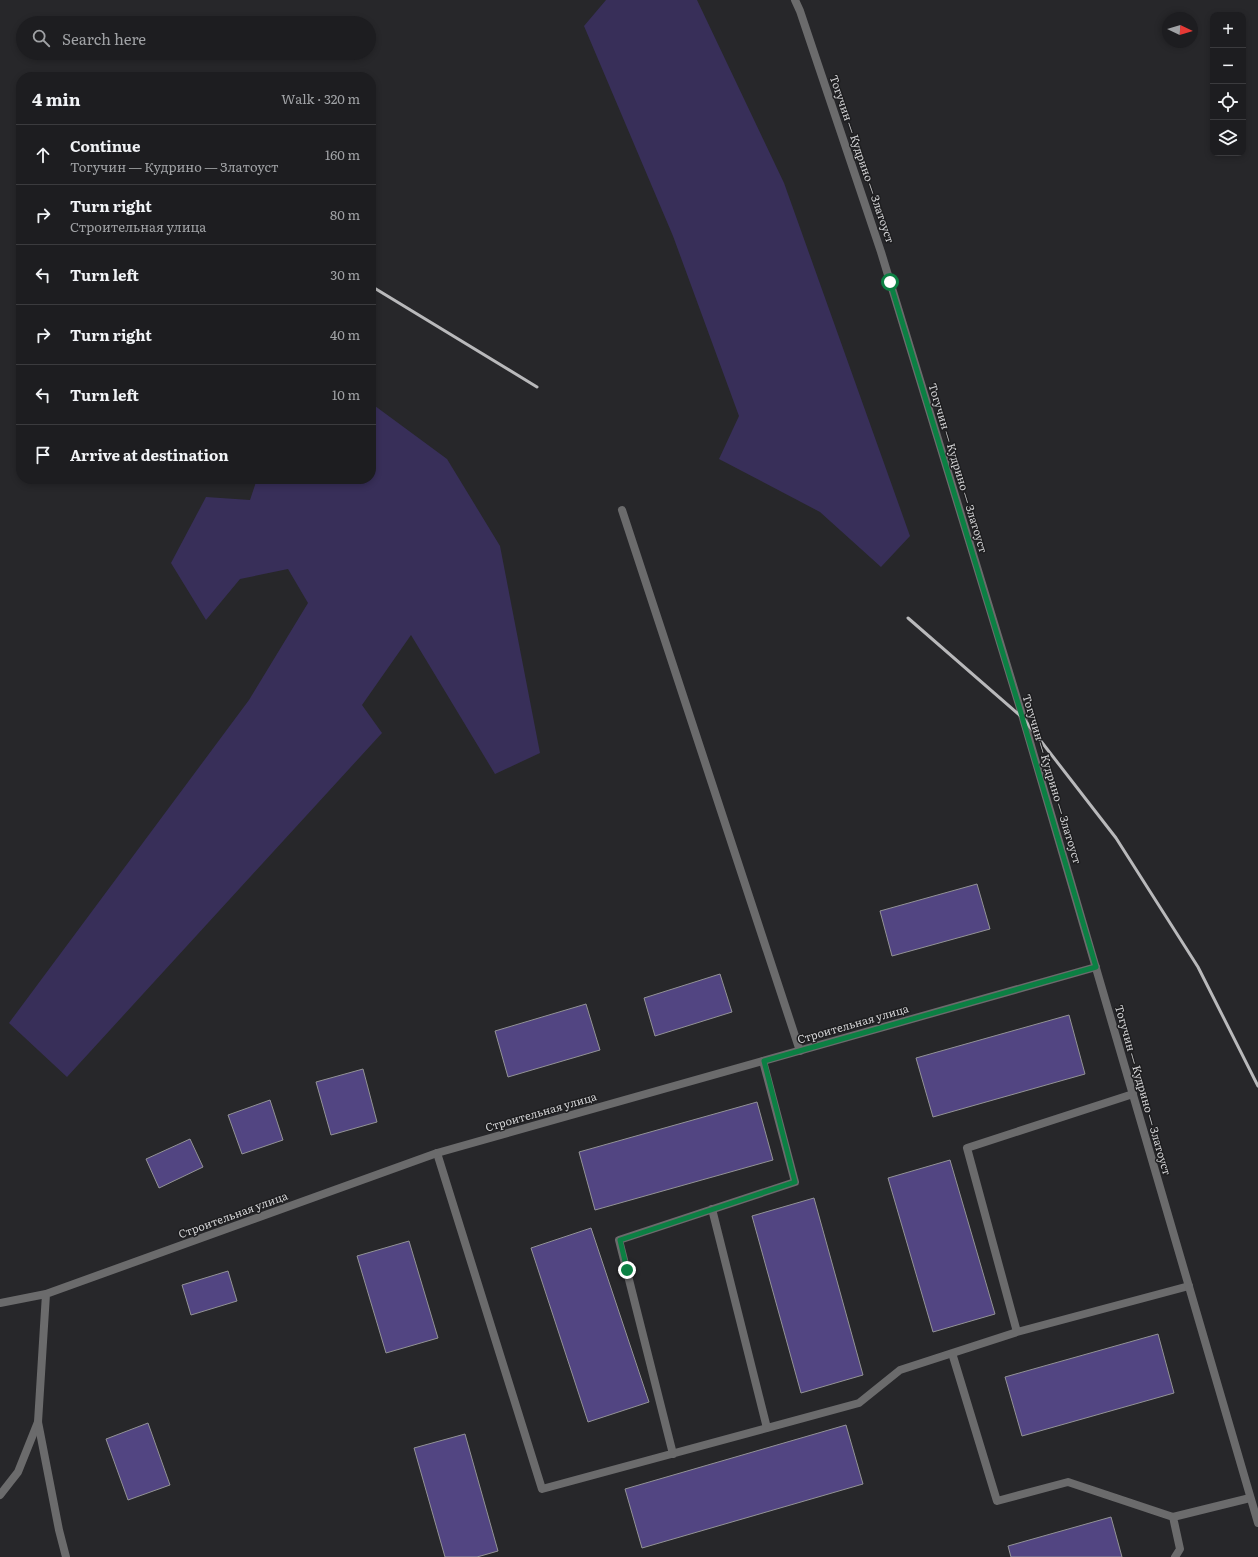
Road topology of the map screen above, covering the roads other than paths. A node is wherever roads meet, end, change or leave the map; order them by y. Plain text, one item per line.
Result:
1 (794, 0) edge
2 (622, 510) dead end
3 (1096, 967) junction
4 (800, 1051) junction
5 (764, 1061) junction
6 (1133, 1094) junction
7 (437, 1153) junction
8 (712, 1209) junction
9 (1189, 1286) junction
10 (46, 1294) junction
11 (0, 1303) edge
12 (1017, 1332) junction
13 (952, 1353) junction
14 (38, 1422) junction
15 (767, 1428) junction
16 (673, 1454) junction
17 (0, 1495) edge
18 (1250, 1498) junction
19 (1173, 1517) junction
20 (1258, 1523) edge
21 (66, 1557) edge
22 (1175, 1557) edge

1 - 3 street, Тогучин — Кудрино — Златоуст
2 - 4 street
3 - 4 street, Строительная улица
3 - 6 street, Тогучин — Кудрино — Златоуст
4 - 5 street, Строительная улица
5 - 7 street, Строительная улица
5 - 8 street
6 - 9 street, Тогучин — Кудрино — Златоуст
6 - 12 street
7 - 10 street, Строительная улица
7 - 16 street
8 - 15 street
8 - 16 street
9 - 12 street
9 - 18 street, Тогучин — Кудрино — Златоуст
10 - 11 street, Строительная улица
10 - 14 street
12 - 13 street
13 - 15 street
13 - 19 street
14 - 17 street
14 - 21 street
15 - 16 street
18 - 19 street
18 - 20 street, Тогучин — Кудрино — Златоуст
19 - 22 street

